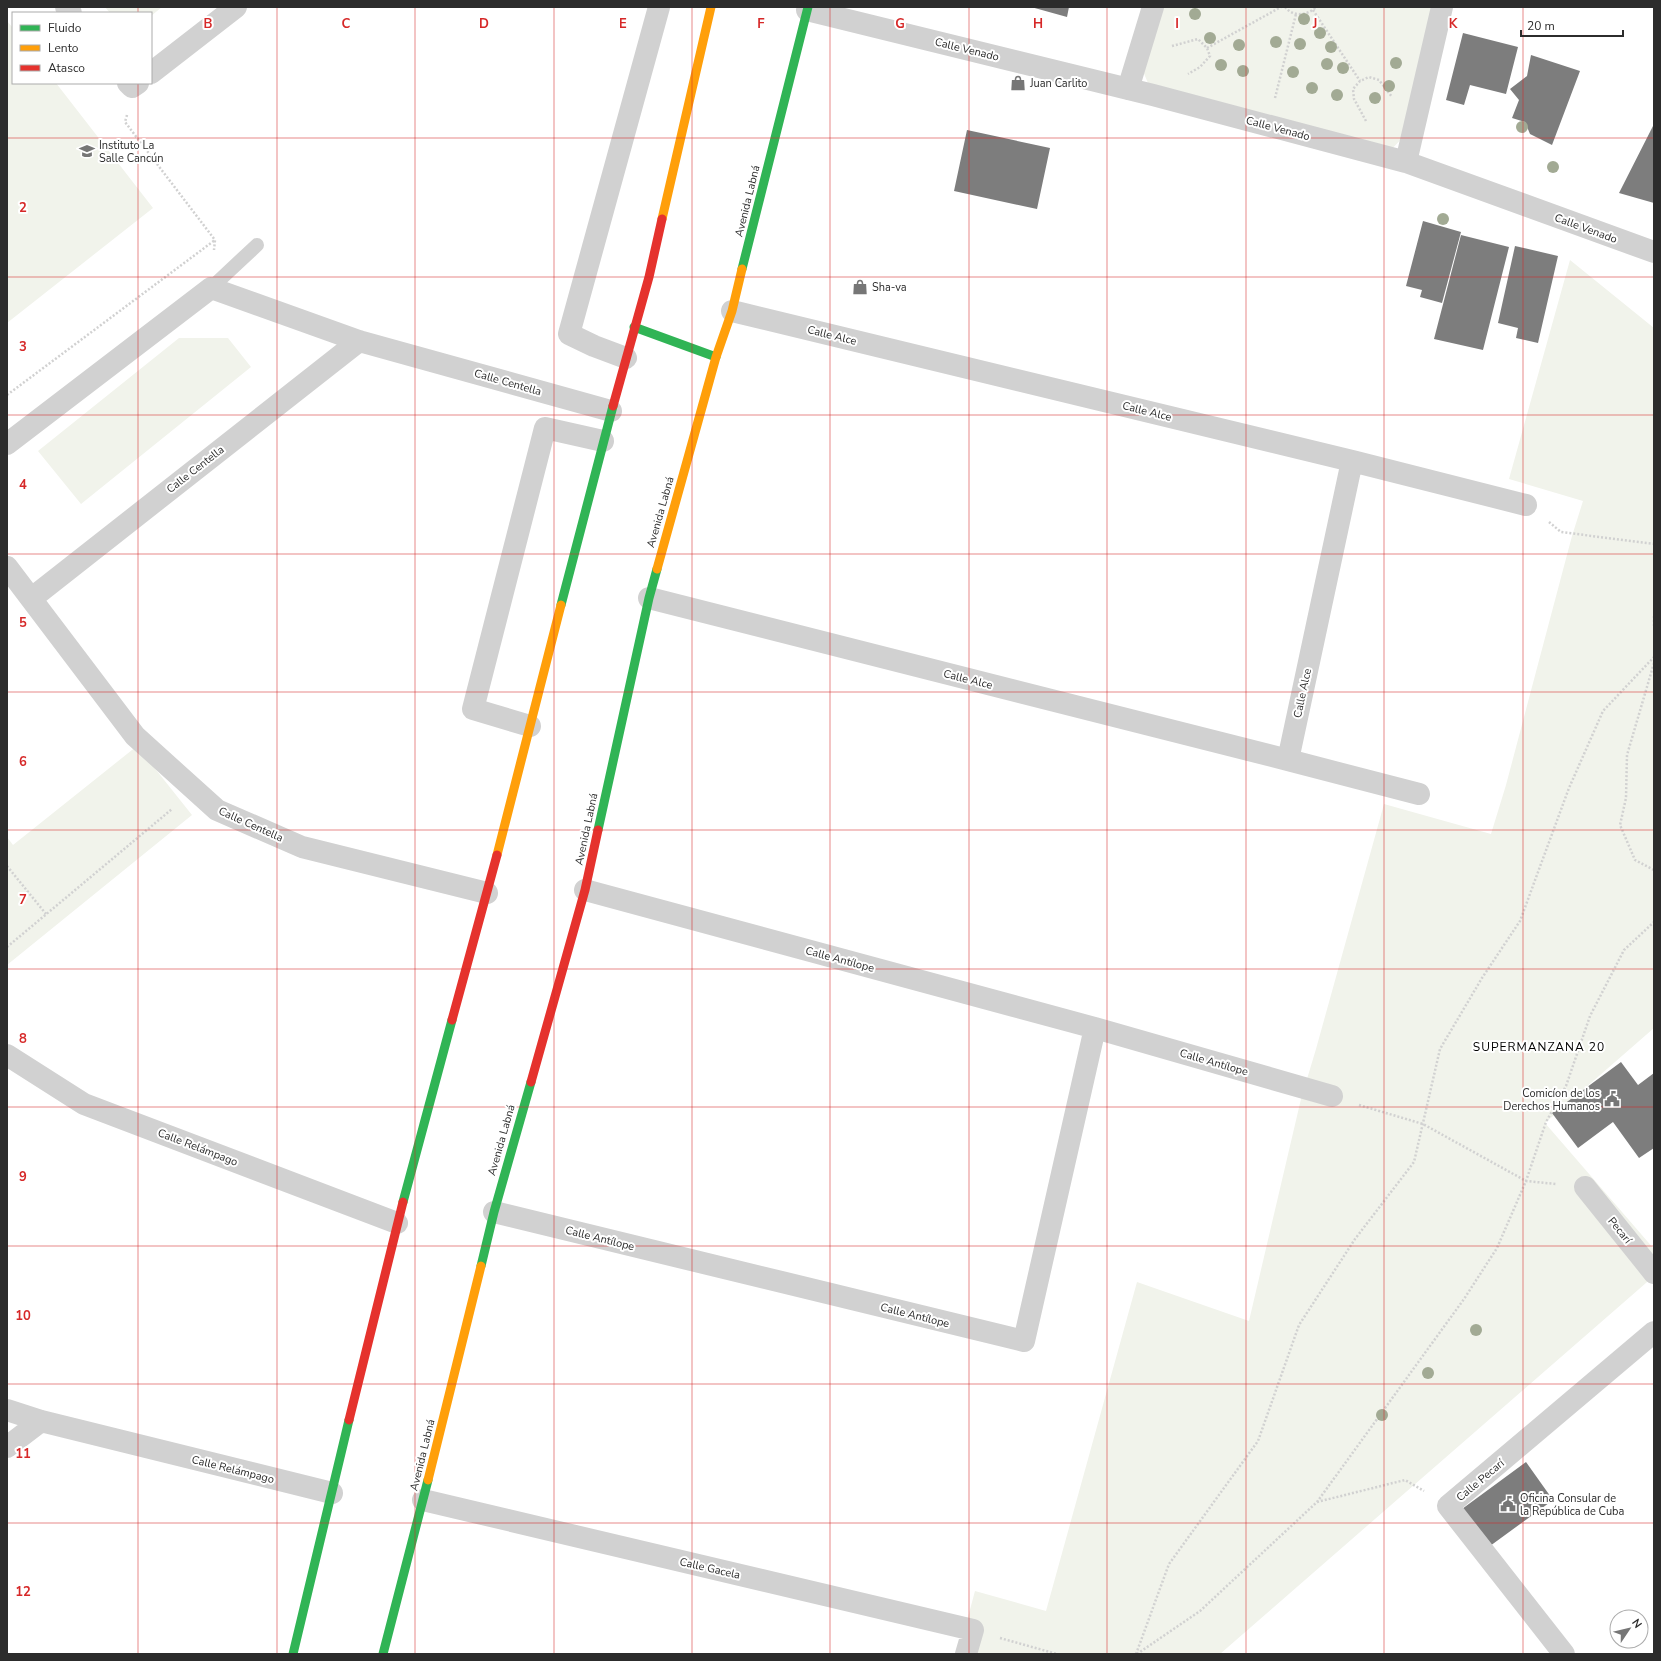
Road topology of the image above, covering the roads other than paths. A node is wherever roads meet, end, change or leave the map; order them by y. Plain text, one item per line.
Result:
1 (236, 7) edge
2 (658, 7) edge
3 (711, 7) edge
4 (1153, 7) edge
5 (1442, 7) edge
6 (808, 8) edge
7 (152, 72) edge
8 (1128, 89) junction
9 (1406, 162) junction
10 (257, 245) dead end
11 (1654, 252) edge
12 (211, 288) junction
13 (732, 311) junction
14 (634, 327) junction
15 (359, 341) junction
16 (716, 357) junction
17 (626, 358) junction
18 (611, 411) junction
19 (603, 441) junction
20 (7, 444) edge
21 (1352, 461) junction
22 (1526, 505) road end
23 (7, 566) edge
24 (32, 598) junction
25 (649, 598) junction
26 (530, 726) junction
27 (1288, 760) junction
28 (1419, 794) dead end
29 (585, 890) junction
30 (488, 893) junction
31 (1096, 1028) junction
32 (7, 1055) edge
33 (1332, 1096) road end
34 (1585, 1187) road end
35 (494, 1212) junction
36 (397, 1223) junction
37 (1654, 1273) edge
38 (1654, 1332) edge
39 (7, 1410) edge
40 (41, 1420) junction
41 (7, 1447) edge
42 (332, 1494) junction
43 (423, 1500) junction
44 (293, 1654) edge
45 (383, 1654) edge
46 (966, 1654) edge
47 (1564, 1654) edge

1 - 7 street
2 - 17 street
3 - 14 street
4 - 8 street
5 - 9 street
6 - 8 street, Calle Venado
6 - 13 street, Avenida Labná
8 - 9 street, Calle Venado
9 - 11 street, Calle Venado
10 - 12 lane
12 - 15 street, Calle Centella
12 - 20 street
13 - 16 street, Avenida Labná
13 - 21 street, Calle Alce
14 - 16 street
14 - 17 street
15 - 18 street, Calle Centella
15 - 24 street, Calle Centella
16 - 25 street, Avenida Labná
17 - 18 street
18 - 19 street
19 - 26 street
19 - 26 street
21 - 22 street, Calle Alce
21 - 27 street, Calle Alce
23 - 24 street, Calle Centella
24 - 30 street, Calle Centella
25 - 27 street, Calle Alce
25 - 29 street, Avenida Labná
26 - 30 street
27 - 28 street, Calle Alce
29 - 31 street, Calle Antílope
29 - 35 street, Avenida Labná
30 - 36 street
31 - 33 street, Calle Antílope
31 - 35 street, Calle Antílope
32 - 36 street, Calle Relámpago
34 - 37 street, Pecarí
35 - 43 street, Avenida Labná
36 - 42 street
38 - 47 street, Calle Pecarí
39 - 40 street, Calle Relámpago
40 - 41 street
40 - 42 street, Calle Relámpago
42 - 44 street
43 - 45 street, Avenida Labná
43 - 46 street, Calle Gacela

